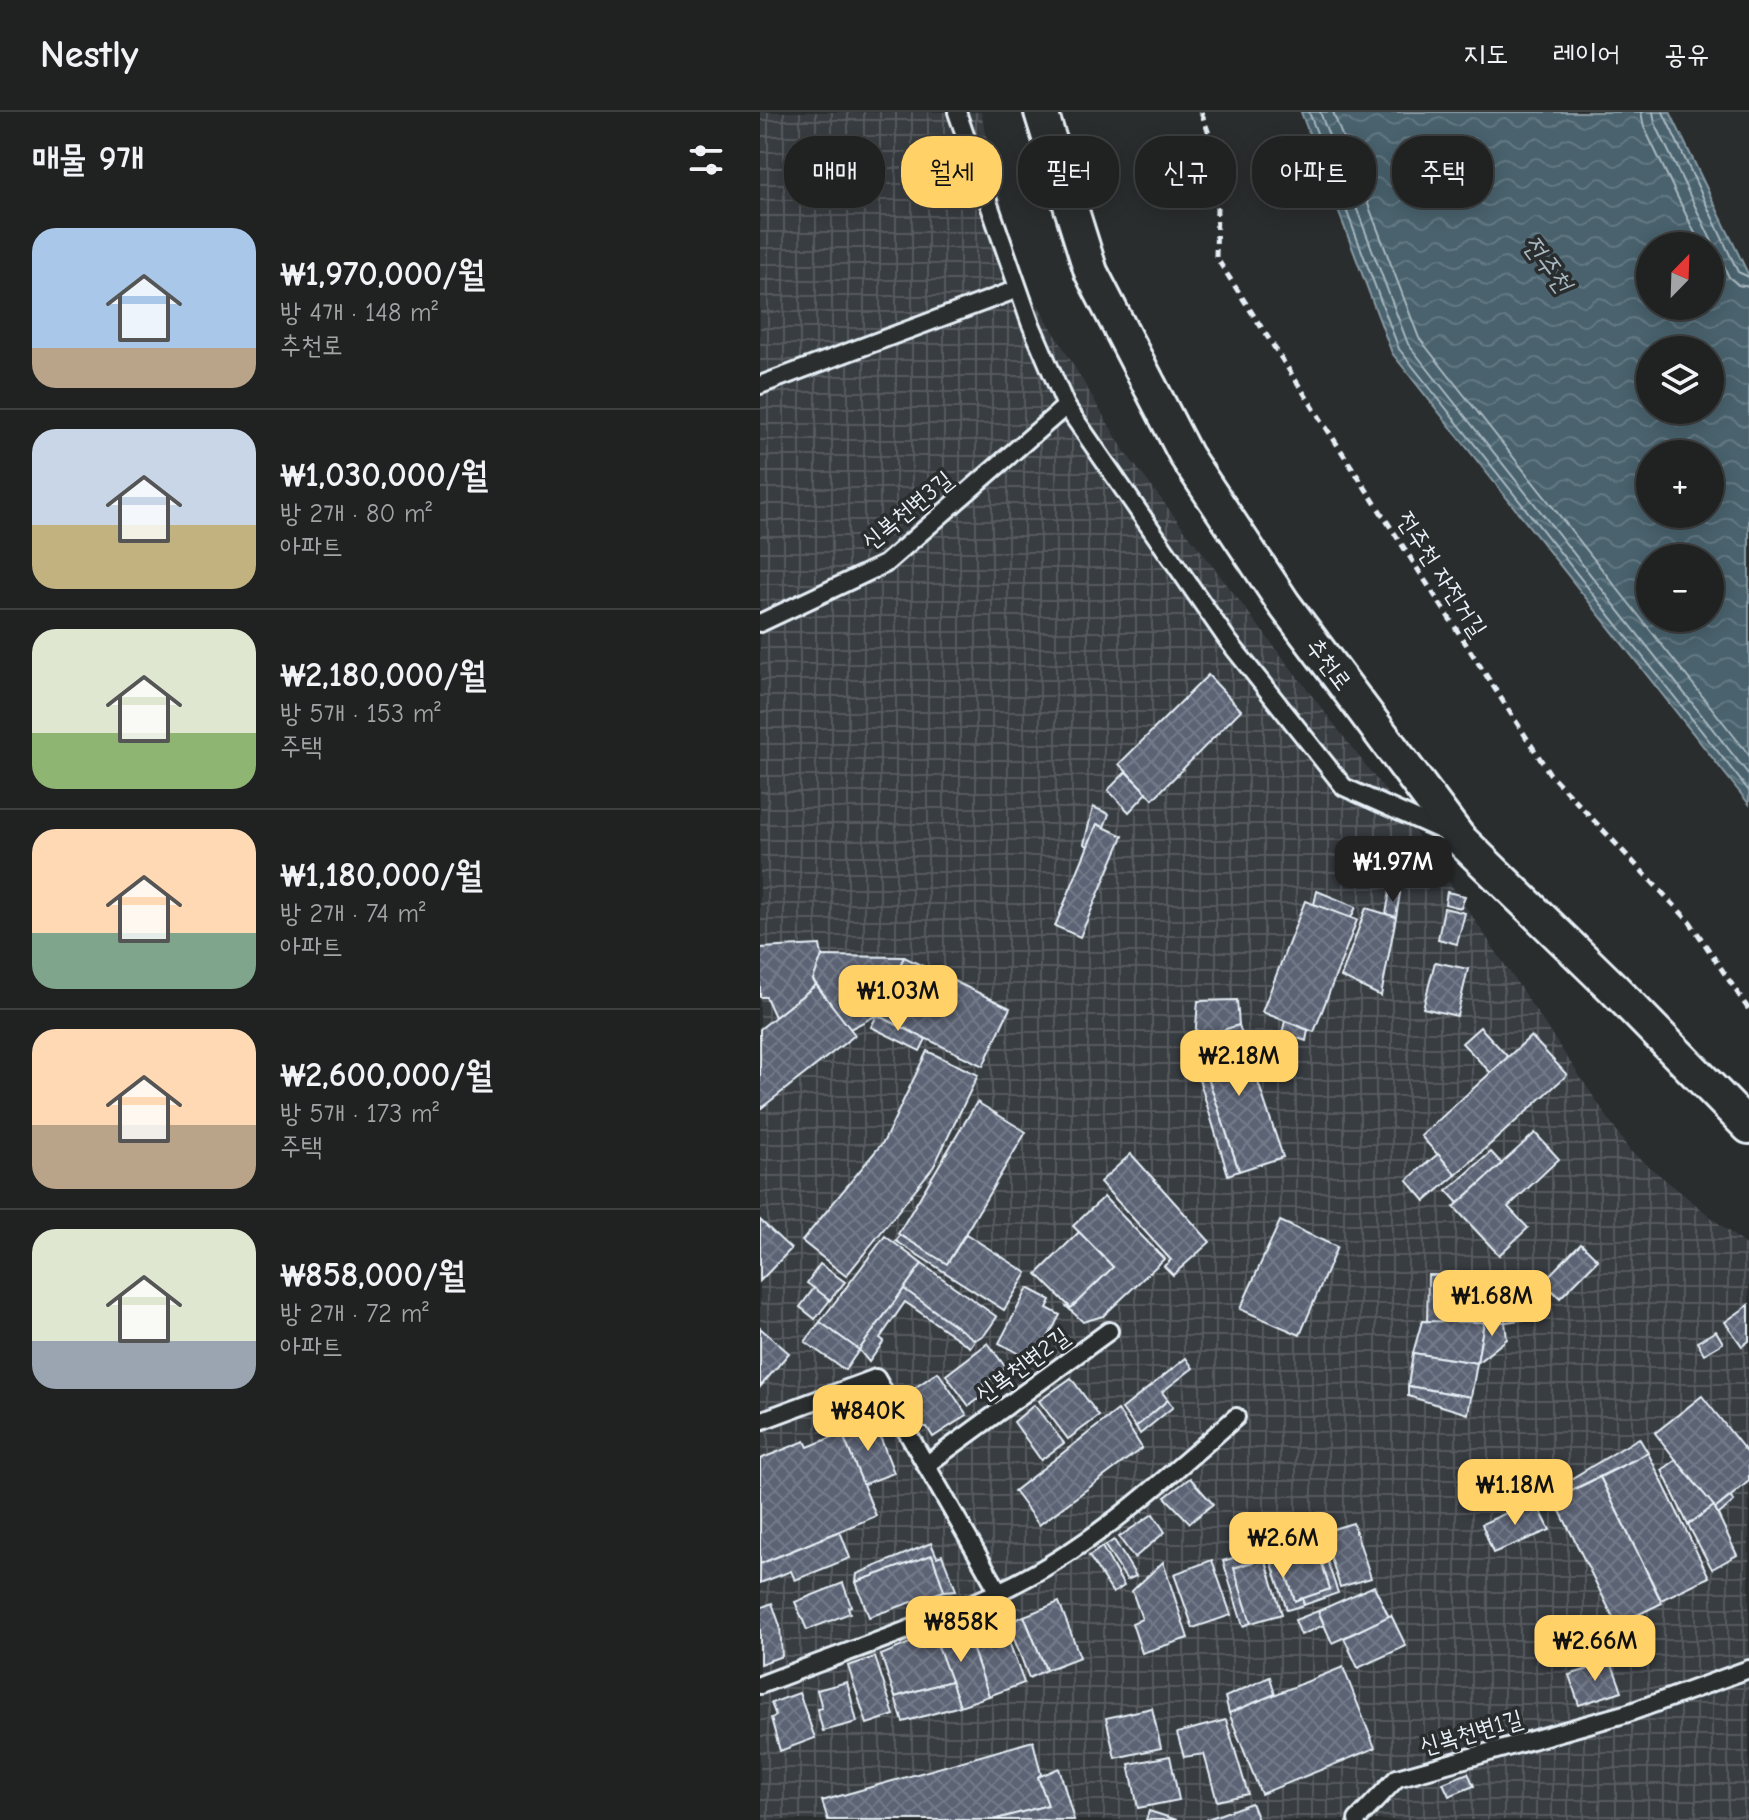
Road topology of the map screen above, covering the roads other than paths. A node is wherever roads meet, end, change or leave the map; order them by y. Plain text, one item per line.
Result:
1 (957, 112) edge
2 (1041, 112) edge
3 (1018, 289) junction
4 (760, 385) edge
5 (1066, 406) junction
6 (760, 623) edge
7 (1459, 838) junction
8 (1749, 1127) edge
9 (1109, 1331) dead end
10 (1236, 1417) dead end
11 (760, 1421) edge
12 (926, 1465) junction
13 (999, 1592) junction
14 (1749, 1669) edge
15 (760, 1685) edge
16 (1357, 1820) edge

1 - 3 lane
2 - 7 street, 추천로
3 - 4 lane
3 - 5 lane
5 - 6 lane, 신복천변3길
5 - 7 lane
7 - 8 street, 추천로
9 - 12 lane, 신복천변2길
10 - 13 lane
11 - 12 lane
12 - 13 lane
13 - 15 lane
14 - 16 lane, 신복천변1길

